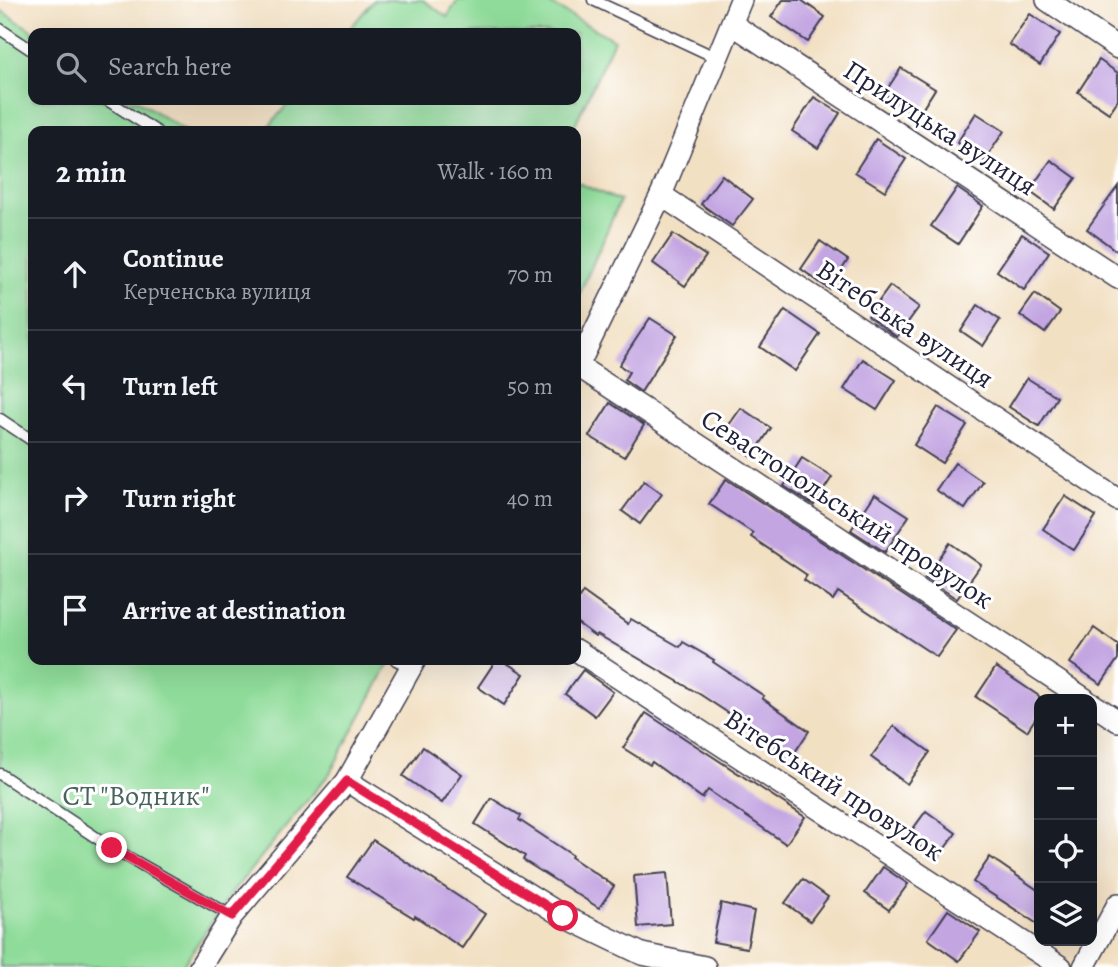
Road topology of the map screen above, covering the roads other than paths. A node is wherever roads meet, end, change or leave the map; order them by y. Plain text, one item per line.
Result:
1 (593, 0) edge
2 (741, 0) edge
3 (1047, 0) edge
4 (732, 24) junction
5 (0, 29) edge
6 (28, 48) edge
7 (1118, 48) edge
8 (717, 58) junction
9 (115, 105) edge
10 (148, 126) edge
11 (661, 195) junction
12 (1118, 278) edge
13 (581, 358) edge
14 (581, 371) edge
15 (0, 419) edge
16 (28, 438) edge
17 (1118, 500) edge
18 (581, 653) edge
19 (405, 665) edge
20 (1077, 694) edge
21 (1097, 707) edge
22 (1118, 721) edge
23 (0, 774) edge
24 (347, 781) junction
25 (1118, 904) edge
26 (232, 916) junction
27 (200, 967) edge
28 (705, 967) edge
29 (1061, 967) edge
30 (1084, 967) edge

1 - 8 lane
2 - 4 street
3 - 7 street
4 - 8 street
4 - 12 street, Прилуцька вулиця
5 - 6 lane
8 - 11 street
9 - 10 lane
11 - 13 street
11 - 17 street, Вітебська вулиця
14 - 20 street, Севастопольський провулок
15 - 16 lane
18 - 29 street, Вітебський провулок
19 - 24 street
21 - 22 street
23 - 26 lane
24 - 26 street
24 - 28 street
25 - 30 street
26 - 27 street

